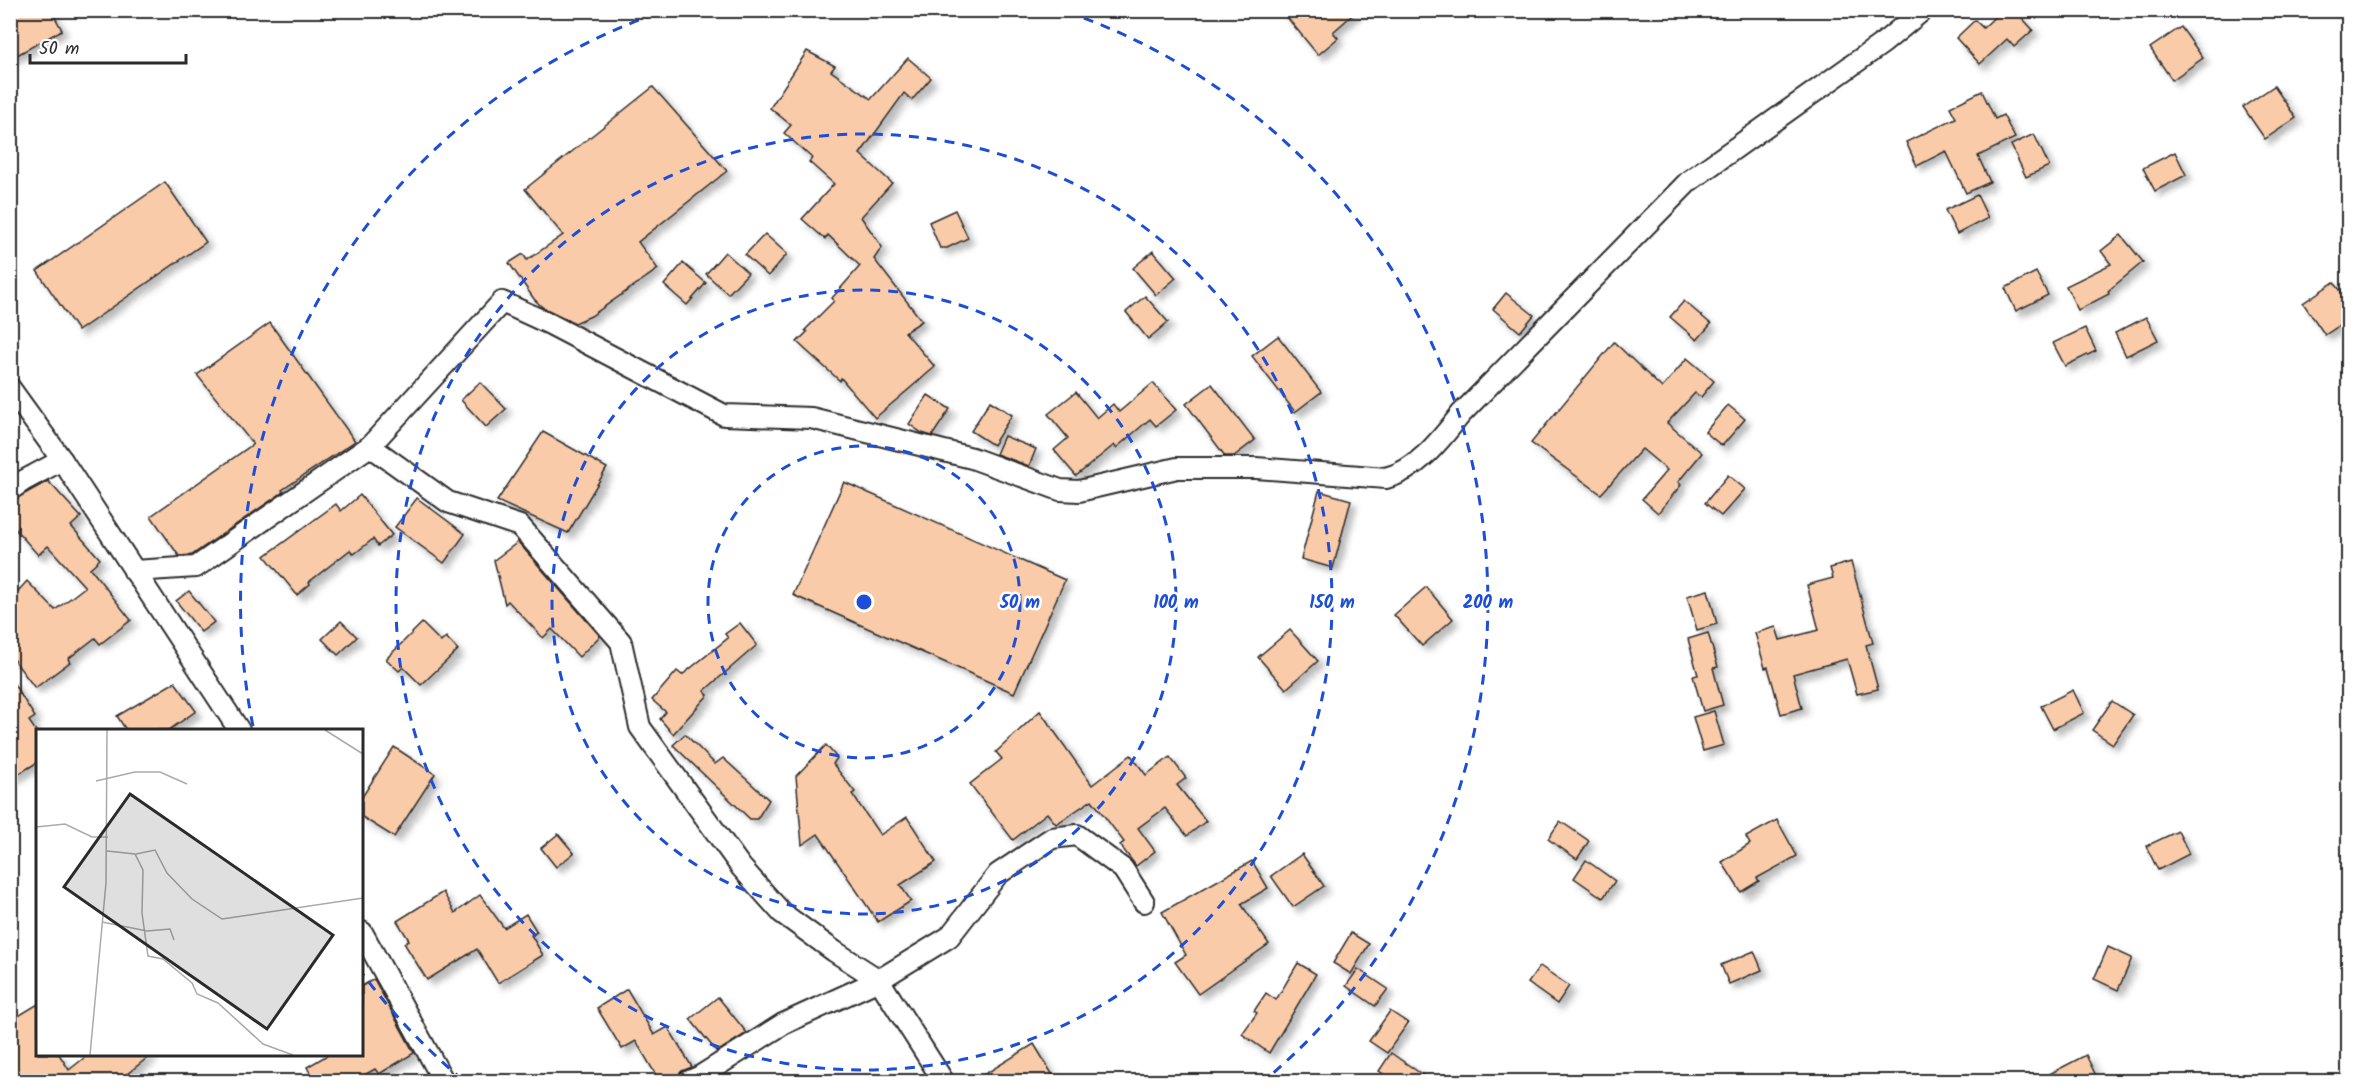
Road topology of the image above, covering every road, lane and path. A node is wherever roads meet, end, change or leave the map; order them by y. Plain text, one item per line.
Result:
1 (1923, 10) edge
2 (10, 388) edge
3 (370, 446) junction
4 (62, 460) junction
5 (10, 490) edge
6 (134, 571) junction
7 (238, 729) edge
8 (1144, 902) dead end
9 (363, 934) edge
10 (879, 980) junction
11 (444, 1082) edge
12 (687, 1082) edge
13 (944, 1082) edge

1 - 3 street
2 - 4 street
3 - 6 street
3 - 10 street
4 - 5 street
4 - 6 street
6 - 7 street
8 - 10 street
9 - 11 street
10 - 12 street
10 - 13 street

